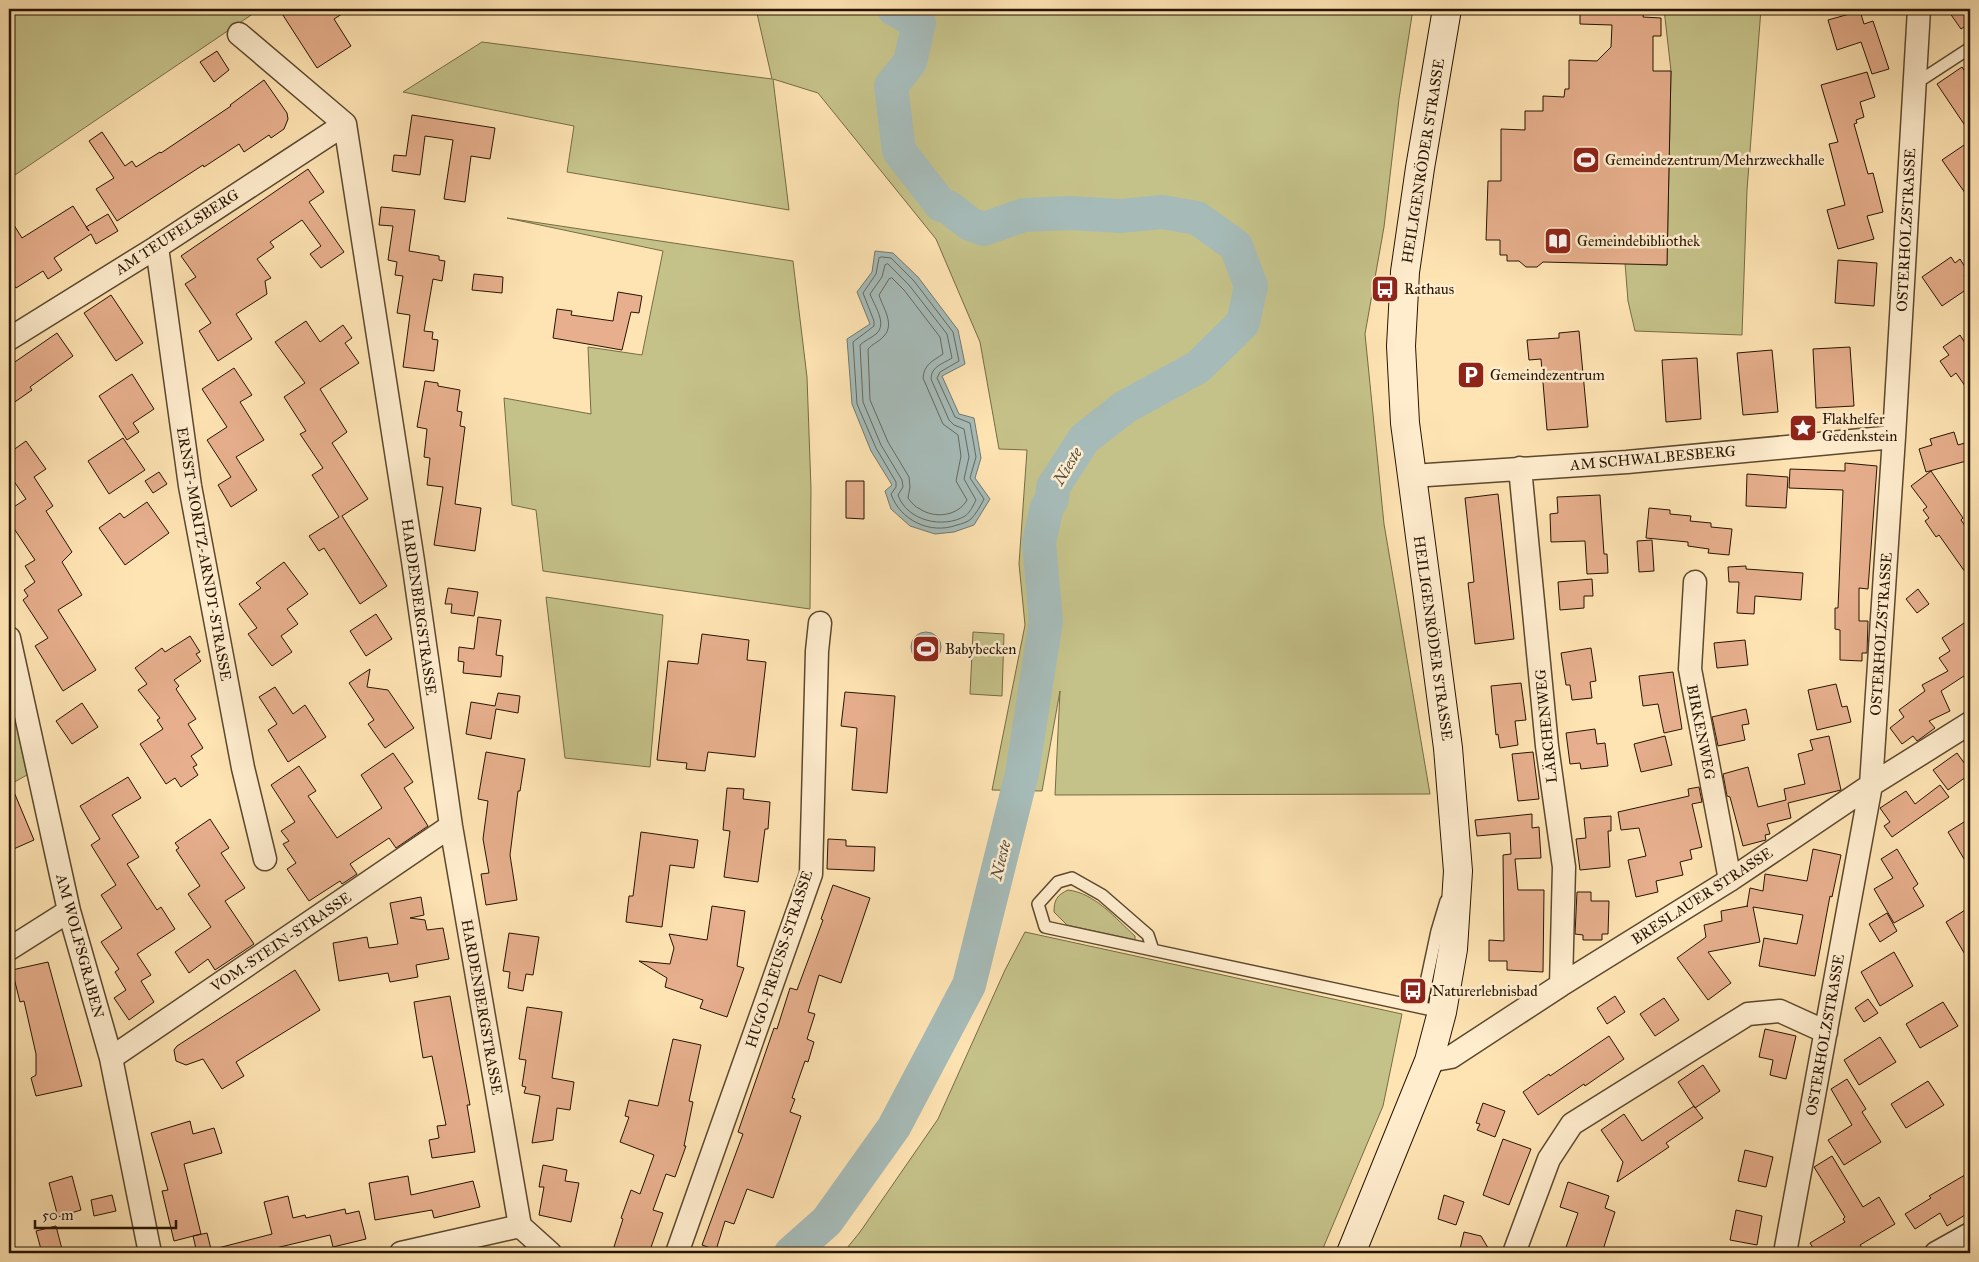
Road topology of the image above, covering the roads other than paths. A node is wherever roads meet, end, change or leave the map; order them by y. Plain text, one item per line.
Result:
1 (1447, 9) edge
2 (1919, 9) edge
3 (239, 34) dead end
4 (1970, 48) edge
5 (1914, 78) junction
6 (345, 124) junction
7 (157, 247) junction
8 (9, 339) edge
9 (1894, 437) junction
10 (1520, 468) junction
11 (1412, 476) junction
12 (1695, 582) dead end
13 (820, 622) dead end
14 (9, 638) edge
15 (1970, 723) edge
16 (1871, 785) junction
17 (451, 826) junction
18 (265, 859) dead end
19 (1730, 880) junction
20 (68, 911) junction
21 (9, 949) edge
22 (1153, 950) junction
23 (1561, 985) junction
24 (1431, 1009) junction
25 (1826, 1032) junction
26 (111, 1058) junction
27 (1430, 1061) junction
28 (520, 1226) junction
29 (1970, 1234) edge
30 (150, 1253) edge
31 (401, 1253) edge
32 (550, 1253) edge
33 (676, 1253) edge
34 (1352, 1253) edge
35 (1514, 1253) edge
36 (1785, 1253) edge
37 (1936, 1253) edge

1 - 11 street, HEILIGENRÖDER STRASSE
2 - 5 street, OSTERHOLZSTRASSE
3 - 6 street
4 - 5 lane
5 - 9 street, OSTERHOLZSTRASSE
6 - 7 street, AM TEUFELSBERG
6 - 17 street, HARDENBERGSTRASSE
7 - 8 street, AM TEUFELSBERG
7 - 18 street, ERNST-MORITZ-ARNDT-STRASSE
9 - 10 street, AM SCHWALBESBERG
9 - 16 street, OSTERHOLZSTRASSE
10 - 11 street, AM SCHWALBESBERG
10 - 23 street, LÄRCHENWEG
11 - 24 street, HEILIGENRÖDER STRASSE
12 - 19 street, BIRKENWEG
13 - 33 street, HUGO-PREUSS-STRASSE
14 - 20 street, AM WOLFSGRABEN
15 - 16 street, BRESLAUER STRASSE
16 - 19 street, BRESLAUER STRASSE
16 - 25 street, OSTERHOLZSTRASSE
17 - 26 street, VOM-STEIN-STRASSE
17 - 28 street, HARDENBERGSTRASSE
19 - 23 street, BRESLAUER STRASSE
20 - 21 street
20 - 26 street, AM WOLFSGRABEN
22 - 22 lane
22 - 24 lane
23 - 27 street, BRESLAUER STRASSE
24 - 27 street, HEILIGENRÖDER STRASSE
25 - 35 street
25 - 36 street, OSTERHOLZSTRASSE
26 - 30 street, AM WOLFSGRABEN
27 - 34 street, HEILIGENRÖDER STRASSE
28 - 31 street
28 - 32 street
29 - 37 street

